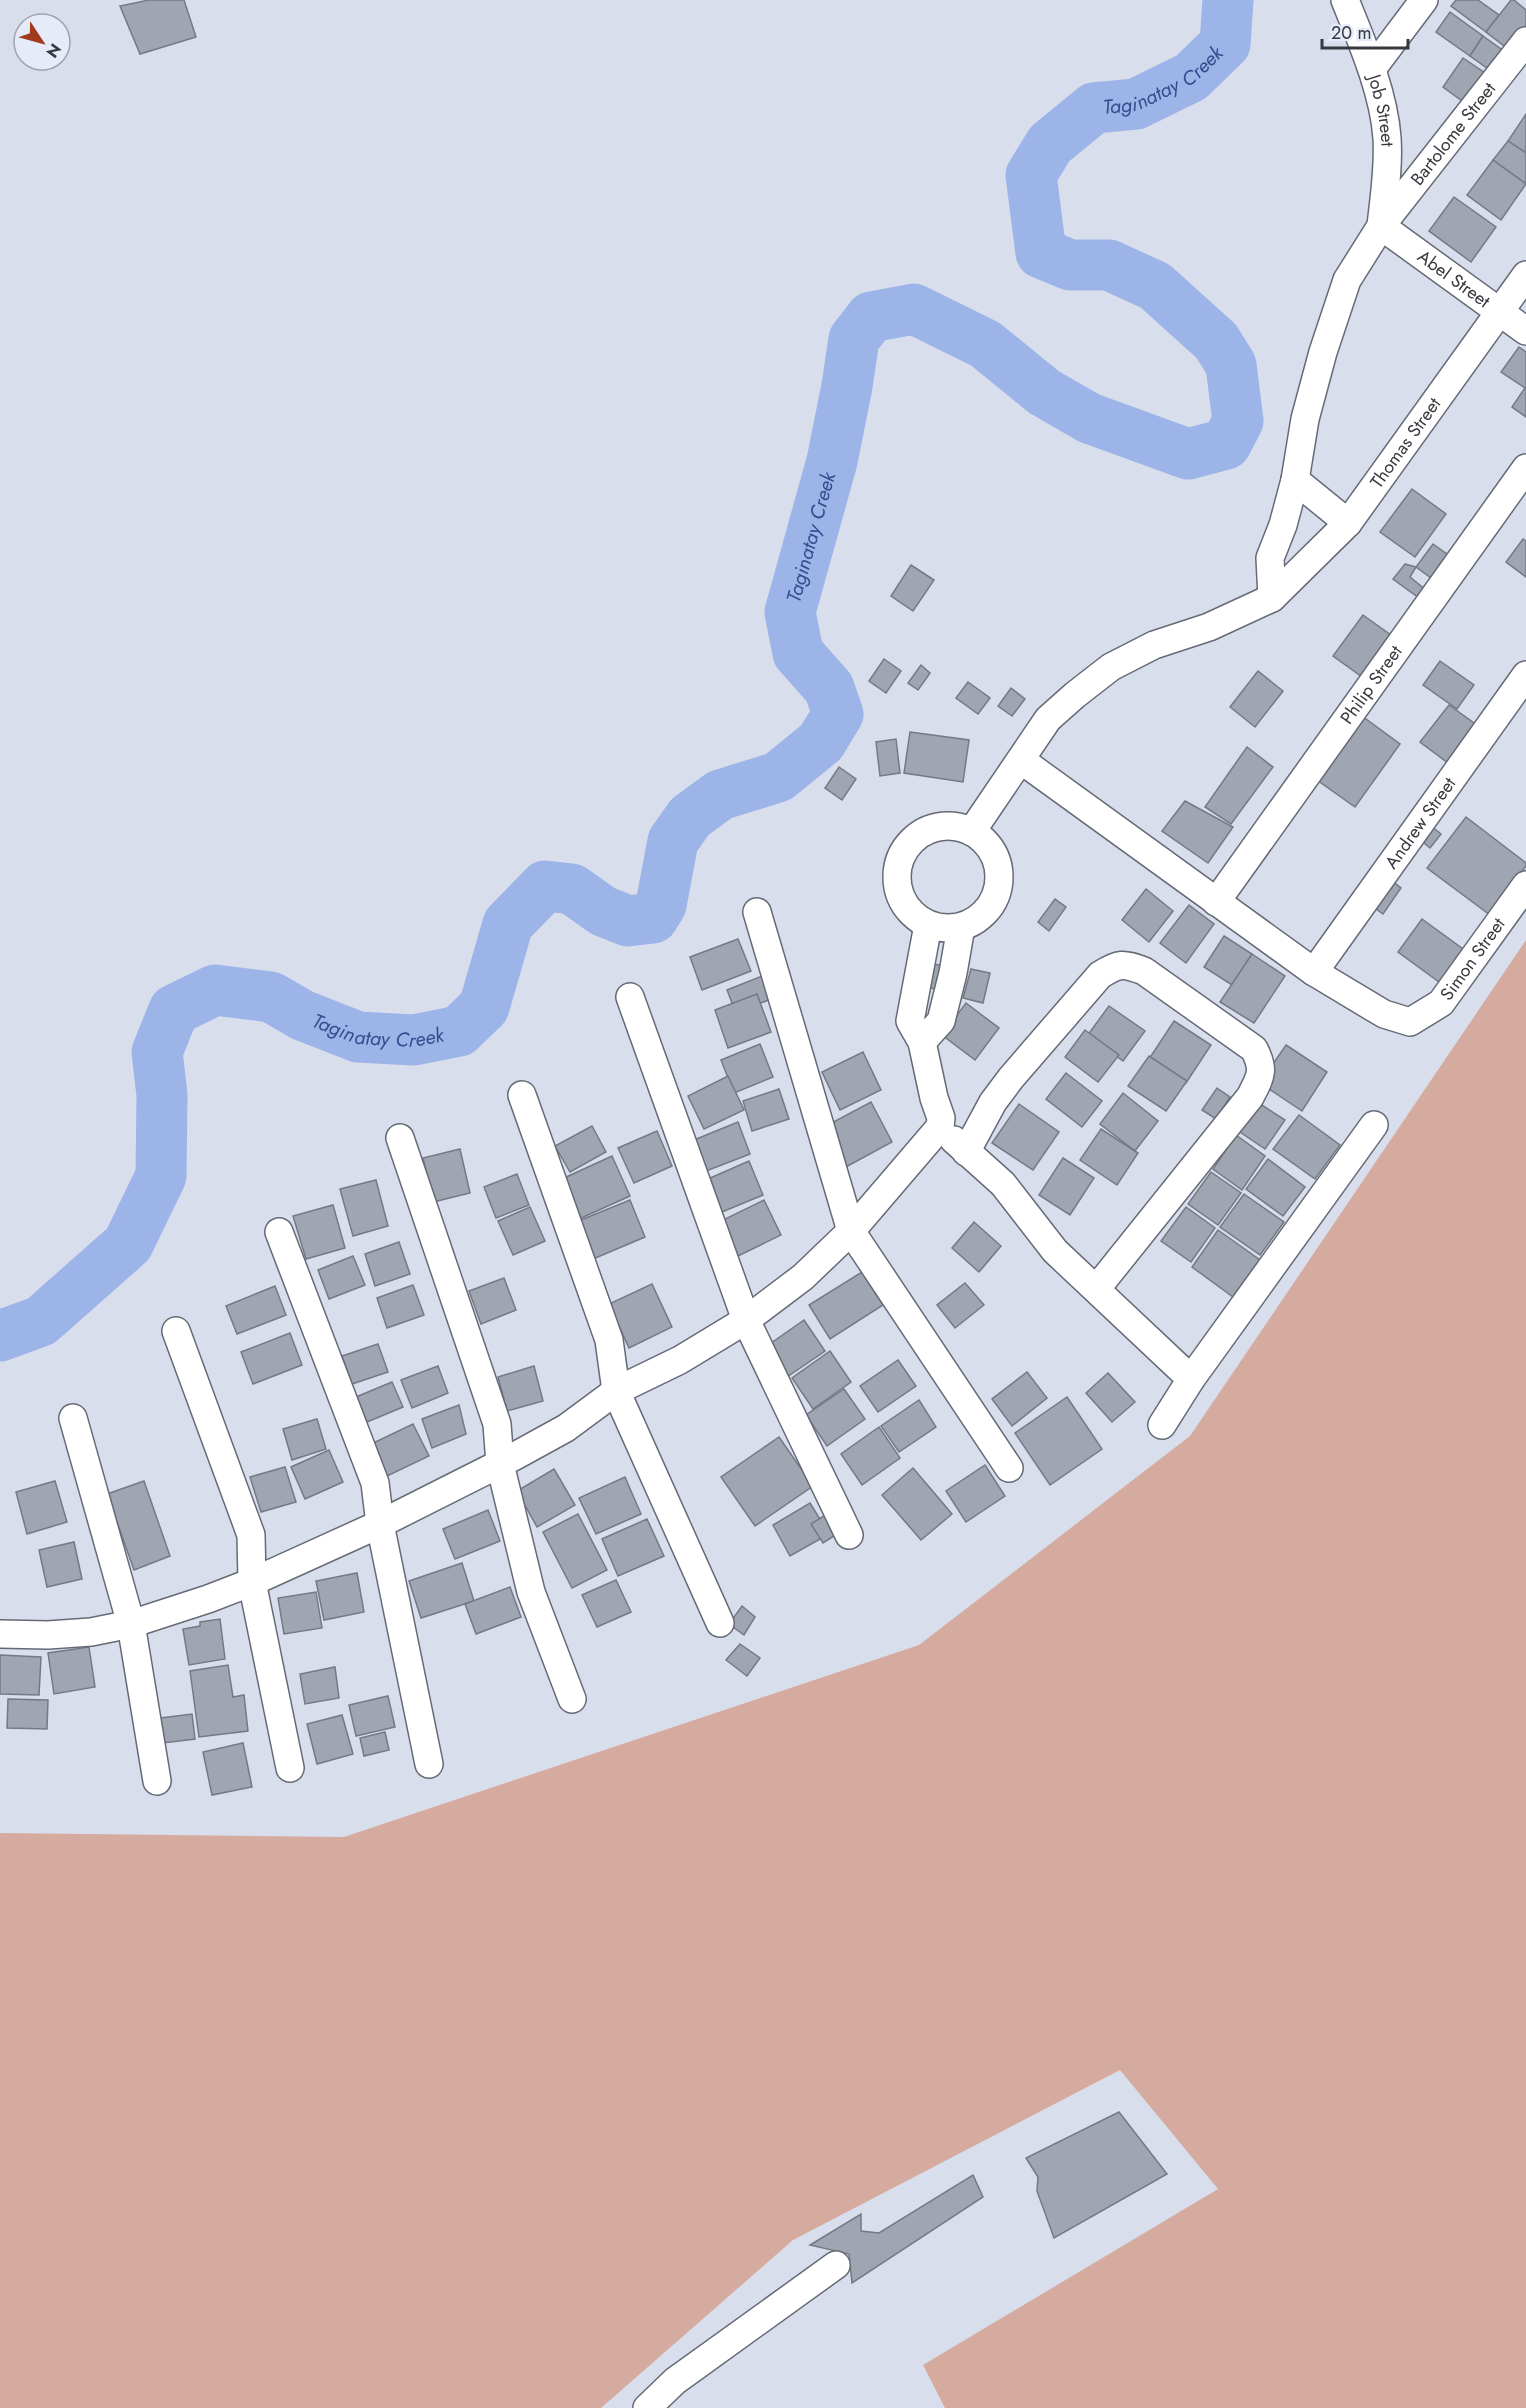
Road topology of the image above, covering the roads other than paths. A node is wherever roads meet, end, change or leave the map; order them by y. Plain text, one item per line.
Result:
1 (1345, 0) edge
2 (1424, 0) edge
3 (1526, 41) edge
4 (1372, 69) junction
5 (1381, 226) junction
6 (1526, 274) edge
7 (1499, 312) junction
8 (1526, 331) edge
9 (1526, 468) edge
10 (1295, 480) junction
11 (1348, 522) junction
12 (1272, 598) junction
13 (1526, 675) edge
14 (1021, 760) junction
15 (972, 831) junction
16 (1526, 885) edge
17 (1216, 902) junction
18 (757, 912) dead end
19 (928, 925) junction
20 (961, 927) junction
21 (1314, 972) junction
22 (630, 997) dead end
23 (922, 1041) junction
24 (522, 1095) dead end
25 (1374, 1125) dead end
26 (940, 1127) junction
27 (400, 1138) dead end
28 (966, 1152) junction
29 (851, 1231) junction
30 (279, 1232) dead end
31 (1097, 1288) junction
32 (746, 1320) junction
33 (176, 1331) dead end
34 (1191, 1379) junction
35 (616, 1390) junction
36 (73, 1418) dead end
37 (1161, 1425) dead end
38 (500, 1464) junction
39 (1009, 1468) dead end
40 (380, 1524) junction
41 (849, 1535) dead end
42 (252, 1582) junction
43 (720, 1623) dead end
44 (131, 1624) junction
45 (0, 1634) edge
46 (572, 1699) dead end
47 (429, 1764) dead end
48 (290, 1768) dead end
49 (157, 1781) dead end
50 (836, 2265) dead end
51 (647, 2408) edge

1 - 4 street, Job Street
2 - 4 street
3 - 5 street, Bartolome Street
4 - 5 street, Job Street
5 - 7 street, Abel Street
5 - 10 street, Bartolome Street
6 - 7 street, Thomas Street
7 - 8 street, Abel Street
7 - 11 street, Thomas Street
9 - 17 street, Philip Street
10 - 11 street
10 - 12 street, Bartolome Street
11 - 12 street, Thomas Street
12 - 14 street
13 - 21 street, Andrew Street
14 - 15 street
14 - 17 street
15 - 19 street
15 - 20 street
16 - 21 street, Simon Street
17 - 21 street
18 - 29 street
19 - 20 street
19 - 23 street
20 - 23 street
22 - 32 street
23 - 26 street
24 - 35 street
25 - 34 street
26 - 28 street
26 - 29 street
27 - 38 street
28 - 31 street
28 - 31 street
29 - 32 street
29 - 39 street
30 - 40 street
31 - 34 street
32 - 35 street
32 - 41 street
33 - 42 street
34 - 37 street
35 - 38 street
35 - 43 street
36 - 44 street
38 - 40 street
38 - 46 street
40 - 42 street
40 - 47 street
42 - 44 street
42 - 48 street
44 - 45 street
44 - 49 street
50 - 51 street

